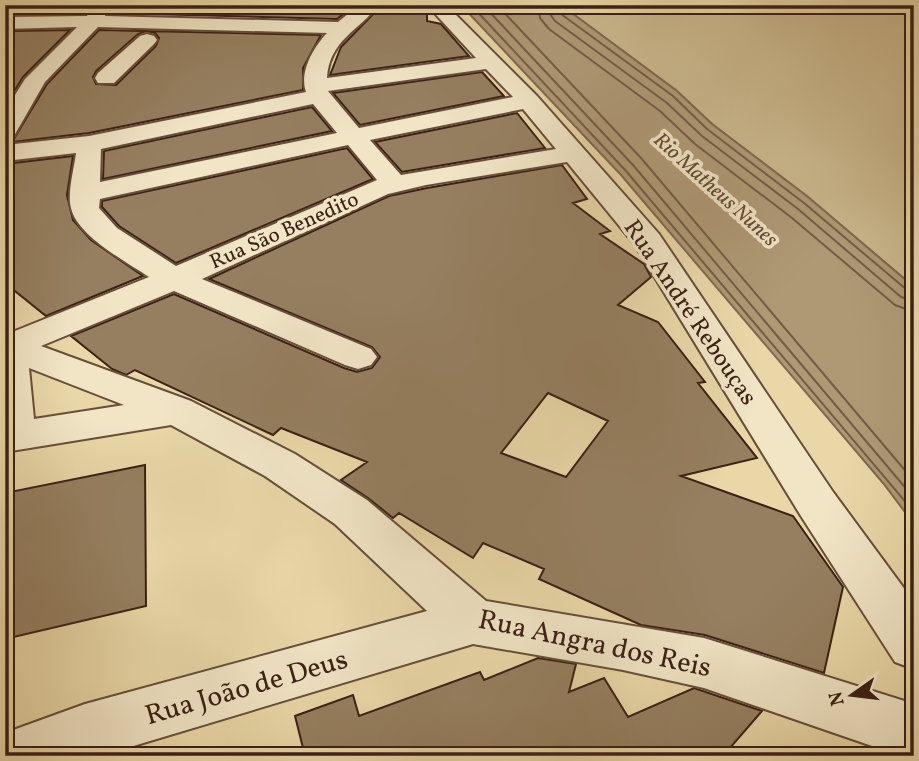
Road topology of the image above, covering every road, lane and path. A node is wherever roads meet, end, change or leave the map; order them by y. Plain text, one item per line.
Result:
1 (207, 5) edge
2 (370, 5) edge
3 (436, 5) edge
4 (98, 13) edge
5 (5, 23) edge
6 (340, 28) junction
7 (146, 32) junction
8 (492, 62) junction
9 (106, 78) dead end
10 (316, 91) junction
11 (529, 101) junction
12 (5, 131) edge
13 (351, 136) junction
14 (89, 144) junction
15 (5, 153) edge
16 (572, 153) junction
17 (395, 184) junction
18 (85, 193) junction
19 (174, 279) junction
20 (6, 345) edge
21 (358, 357) dead end
22 (177, 411) junction
23 (10, 437) edge
24 (473, 621) junction
25 (914, 645) edge
26 (914, 732) edge
27 (21, 756) edge

1 - 7 street
2 - 6 street
3 - 8 street, Rua André Rebouças
4 - 5 street
4 - 7 street
4 - 12 street
6 - 7 street
6 - 10 street
7 - 9 street
8 - 10 street
8 - 11 street, Rua André Rebouças
10 - 13 street
10 - 14 street
11 - 13 street
11 - 16 street, Rua André Rebouças
13 - 17 street
13 - 18 street
14 - 15 street
14 - 18 street
16 - 17 street, Rua São Benedito
16 - 25 street, Rua André Rebouças
17 - 19 street, Rua São Benedito
18 - 19 street
19 - 20 street, Rua São Benedito
19 - 21 street
20 - 22 street, Rua Angra dos Reis
20 - 23 street
22 - 23 street
22 - 24 street, Rua Angra dos Reis
24 - 26 street, Rua Angra dos Reis
24 - 27 street, Rua João de Deus

